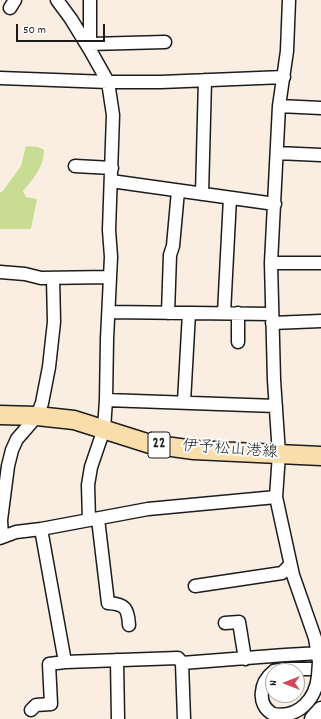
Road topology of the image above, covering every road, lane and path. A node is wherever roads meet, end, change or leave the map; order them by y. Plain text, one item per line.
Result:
1 (57, 0) edge
2 (90, 0) edge
3 (289, 0) edge
4 (165, 42) dead end
5 (90, 47) junction
6 (284, 77) junction
7 (0, 78) edge
8 (205, 80) junction
9 (108, 82) junction
10 (279, 106) junction
11 (321, 108) edge
12 (277, 153) junction
13 (321, 156) edge
14 (75, 166) dead end
15 (112, 168) junction
16 (111, 181) junction
17 (178, 191) junction
18 (202, 194) junction
19 (230, 198) junction
20 (275, 204) junction
21 (272, 263) junction
22 (321, 263) edge
23 (0, 272) edge
24 (110, 277) junction
25 (53, 278) junction
26 (109, 312) junction
27 (168, 313) junction
28 (189, 313) junction
29 (224, 313) junction
30 (238, 313) junction
31 (272, 318) junction
32 (321, 321) edge
33 (238, 342) dead end
34 (106, 400) junction
35 (184, 402) junction
36 (276, 406) junction
37 (0, 415) edge
38 (37, 416) junction
39 (104, 429) junction
40 (279, 454) junction
41 (321, 456) edge
42 (276, 497) junction
43 (94, 519) junction
44 (41, 529) junction
45 (1, 538) edge
46 (290, 565) junction
47 (195, 586) dead end
48 (225, 623) dead end
49 (130, 625) dead end
50 (245, 659) junction
51 (117, 660) junction
52 (65, 662) junction
53 (320, 663) edge
54 (182, 664) junction
55 (305, 666) edge
56 (265, 680) edge
57 (31, 710) dead end
58 (321, 710) edge
59 (118, 719) edge
60 (184, 719) edge
61 (313, 719) edge

1 - 5 street
2 - 5 street
3 - 6 street
4 - 5 street
5 - 9 street
6 - 8 street
6 - 10 street
7 - 9 street
8 - 9 street
8 - 18 street
9 - 15 street
10 - 11 street
10 - 12 street
12 - 13 street
12 - 20 street
14 - 15 street
15 - 16 street
16 - 17 street
16 - 24 street
17 - 18 street
17 - 27 street
18 - 19 street
19 - 20 street
19 - 29 street
20 - 21 street
21 - 22 street
21 - 31 street
23 - 25 street
24 - 25 street
24 - 26 street
25 - 38 street
26 - 27 street
26 - 34 street
27 - 28 street
28 - 29 street
28 - 35 street
29 - 30 street
30 - 31 street
30 - 33 street
31 - 32 street
31 - 36 street
34 - 35 street
34 - 39 street
35 - 36 street
36 - 40 street
37 - 38 main road, 伊予松山港線 / 22
38 - 39 main road, 伊予松山港線 / 22
38 - 45 street
39 - 40 main road, 伊予松山港線 / 22
39 - 43 street
40 - 41 main road, 伊予松山港線 / 22
40 - 42 street
42 - 43 street
42 - 46 street
43 - 44 street
43 - 49 street
44 - 45 street
44 - 52 street
46 - 47 street
46 - 53 street
48 - 50 street
50 - 53 street
50 - 54 street
51 - 52 street
51 - 54 street
51 - 59 street
52 - 57 street
53 - 55 street
53 - 56 street
54 - 60 street
58 - 61 street

